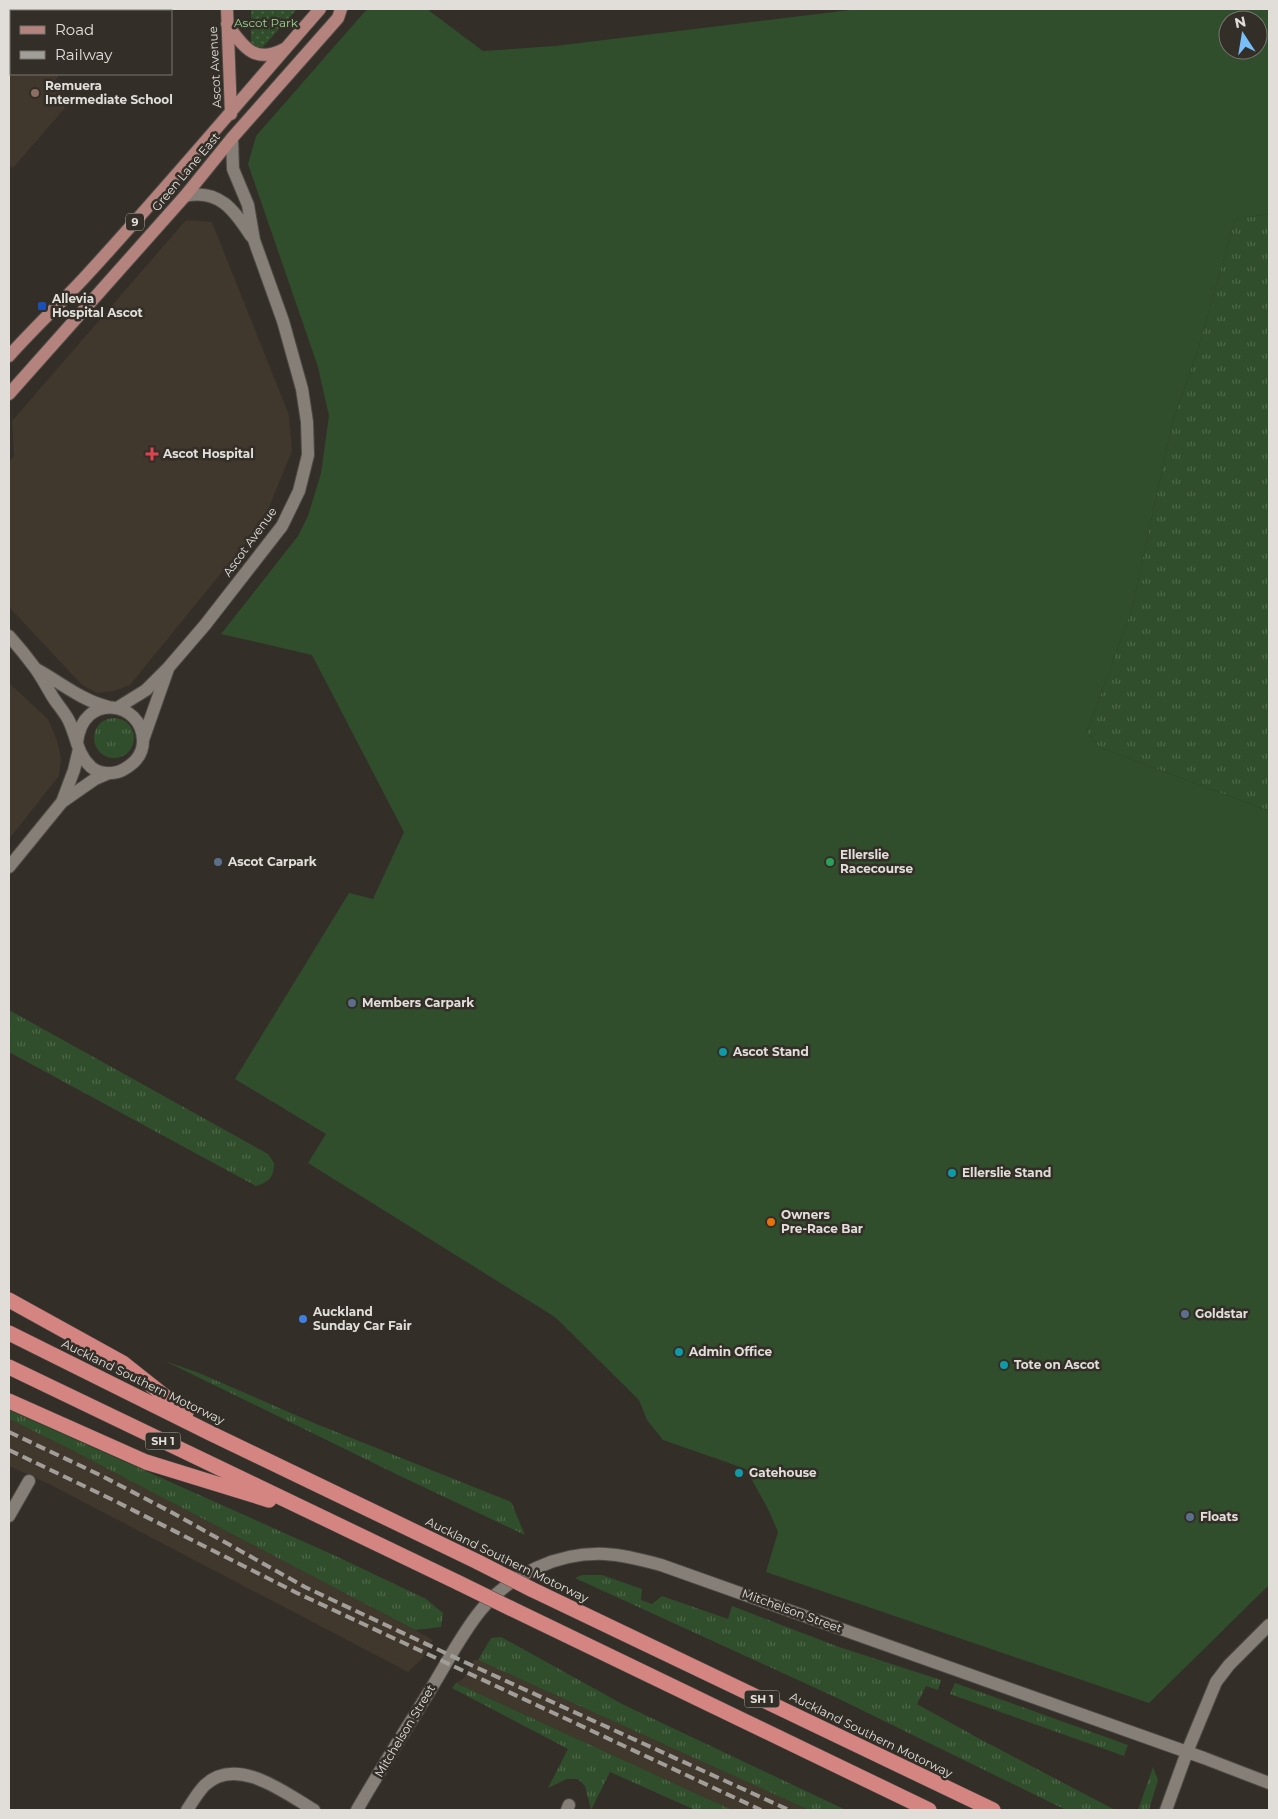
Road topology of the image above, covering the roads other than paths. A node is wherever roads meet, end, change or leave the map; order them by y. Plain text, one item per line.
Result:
1 (227, 9) edge
2 (320, 9) edge
3 (341, 9) edge
4 (227, 24) junction
5 (286, 48) junction
6 (231, 111) junction
7 (232, 138) junction
8 (185, 196) junction
9 (254, 240) junction
10 (9, 356) edge
11 (9, 394) edge
12 (9, 636) edge
13 (168, 668) junction
14 (36, 669) junction
15 (113, 708) junction
16 (143, 740) junction
17 (78, 746) junction
18 (110, 773) junction
19 (62, 802) junction
20 (9, 867) edge
21 (9, 1300) edge
22 (9, 1333) edge
23 (9, 1367) edge
24 (9, 1401) edge
25 (210, 1433) junction
26 (29, 1480) dead end
27 (9, 1516) edge
28 (318, 1516) junction
29 (1269, 1625) edge
30 (1187, 1752) junction
31 (1269, 1783) edge
32 (188, 1810) edge
33 (314, 1810) edge
34 (357, 1810) edge
35 (930, 1810) edge
36 (993, 1810) edge
37 (1166, 1810) edge

1 - 4 main road, Ascot Avenue
2 - 5 main road, Green Lane East / 9
3 - 7 main road, Green Lane East / 9
4 - 5 main road
4 - 6 main road, Ascot Avenue
5 - 6 main road, Green Lane East / 9
6 - 7 main road, Ascot Avenue
6 - 10 main road, Green Lane East / 9
7 - 8 main road, Green Lane East / 9
7 - 9 street, Ascot Avenue
8 - 9 street, Ascot Avenue
8 - 11 main road, Green Lane East / 9
9 - 13 street, Ascot Avenue
12 - 14 street
13 - 15 street, Ascot Avenue
13 - 16 street, Ascot Avenue
14 - 15 street
14 - 17 street
15 - 16 street
15 - 17 street
16 - 18 street
17 - 18 street
17 - 19 street
18 - 19 street
19 - 20 street
21 - 25 highway
22 - 25 highway, Auckland Southern Motorway / SH 1
23 - 28 highway, SH 1
24 - 28 highway
25 - 36 highway, Auckland Southern Motorway / SH 1, bridge
26 - 27 street
28 - 35 highway, SH 1, bridge
29 - 30 street
30 - 31 street, Mitchelson Street
30 - 34 street, Mitchelson Street
30 - 37 street
32 - 33 street

